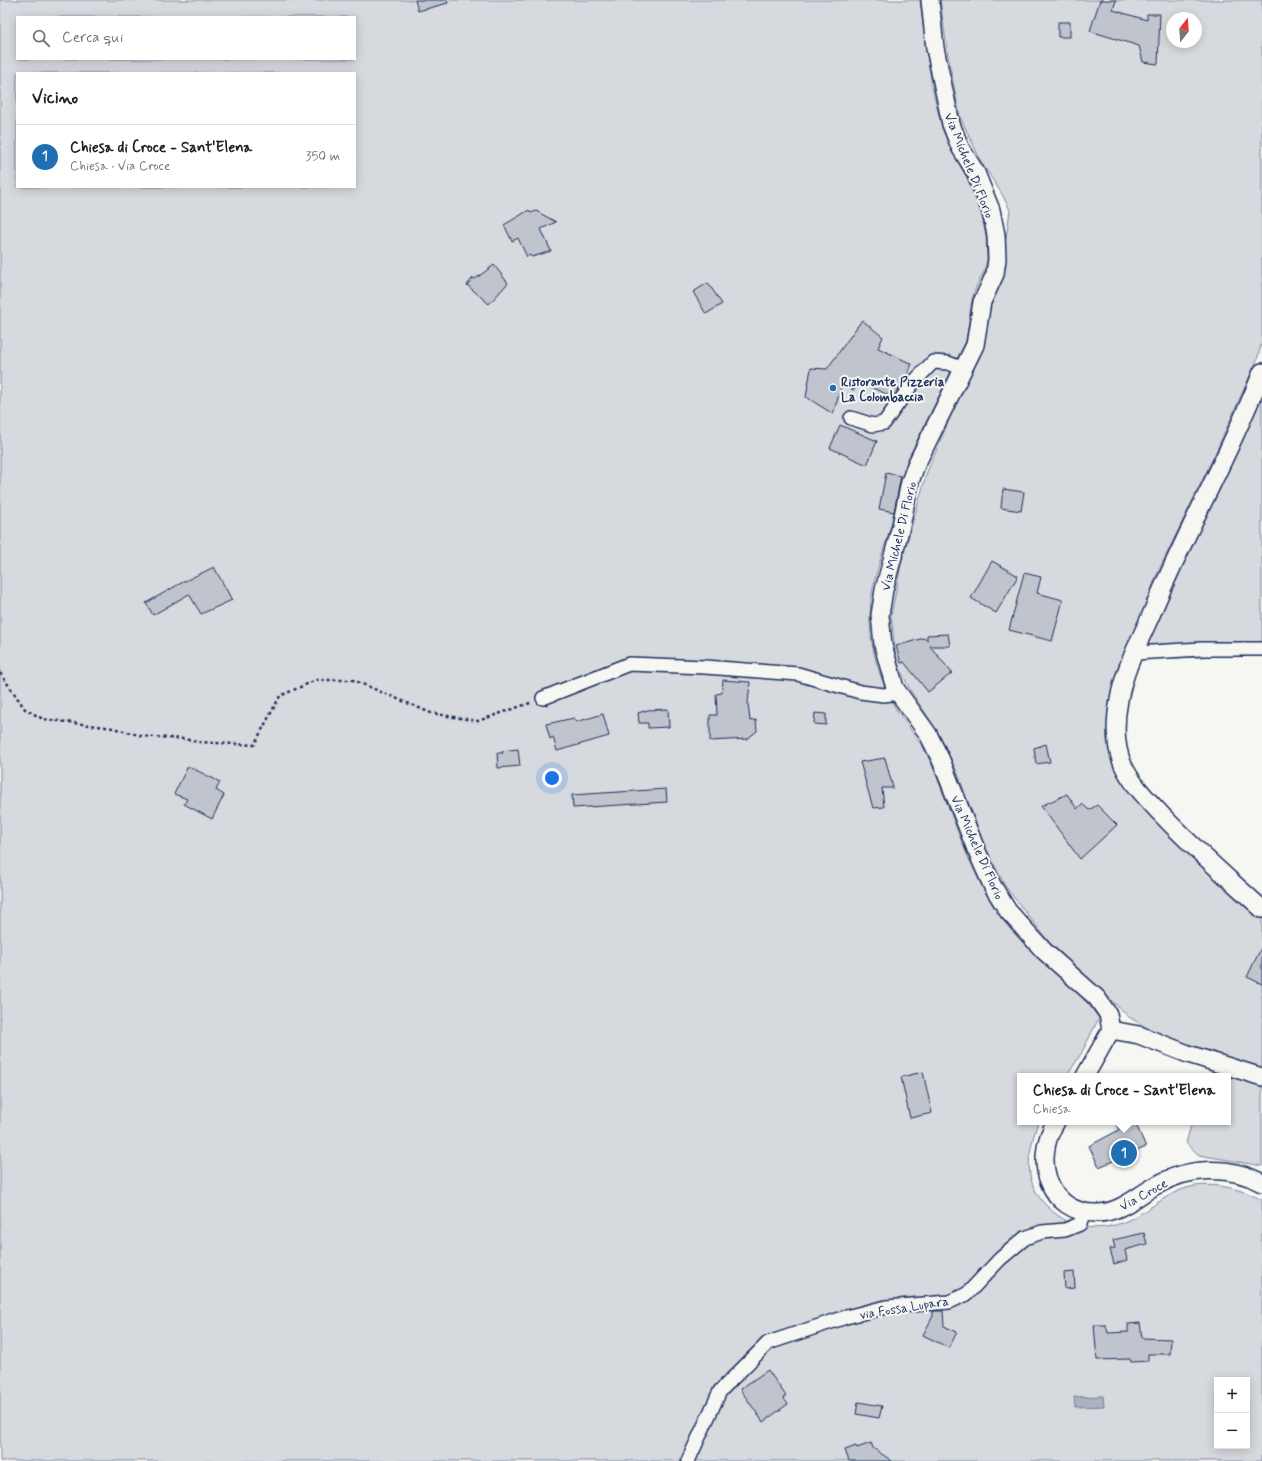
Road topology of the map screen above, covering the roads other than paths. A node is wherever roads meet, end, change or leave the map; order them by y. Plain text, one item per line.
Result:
1 (930, 0) edge
2 (964, 370) junction
3 (1262, 372) edge
4 (851, 418) dead end
5 (1262, 649) edge
6 (1135, 653) junction
7 (898, 693) junction
8 (543, 698) road end
9 (1262, 909) edge
10 (1111, 1030) junction
11 (1087, 1073) edge
12 (1262, 1077) edge
13 (1055, 1125) edge
14 (1262, 1183) edge
15 (1084, 1212) junction
16 (688, 1461) edge

1 - 2 street, Via Michele Di Florio
2 - 4 street
2 - 7 street, Via Michele Di Florio
3 - 6 street
5 - 6 street
6 - 9 street
7 - 8 street
7 - 10 street, Via Michele Di Florio
10 - 11 street
10 - 12 street
13 - 15 street, Via Croce
14 - 15 street, Via Croce
15 - 16 street, via Fossa Lupara

